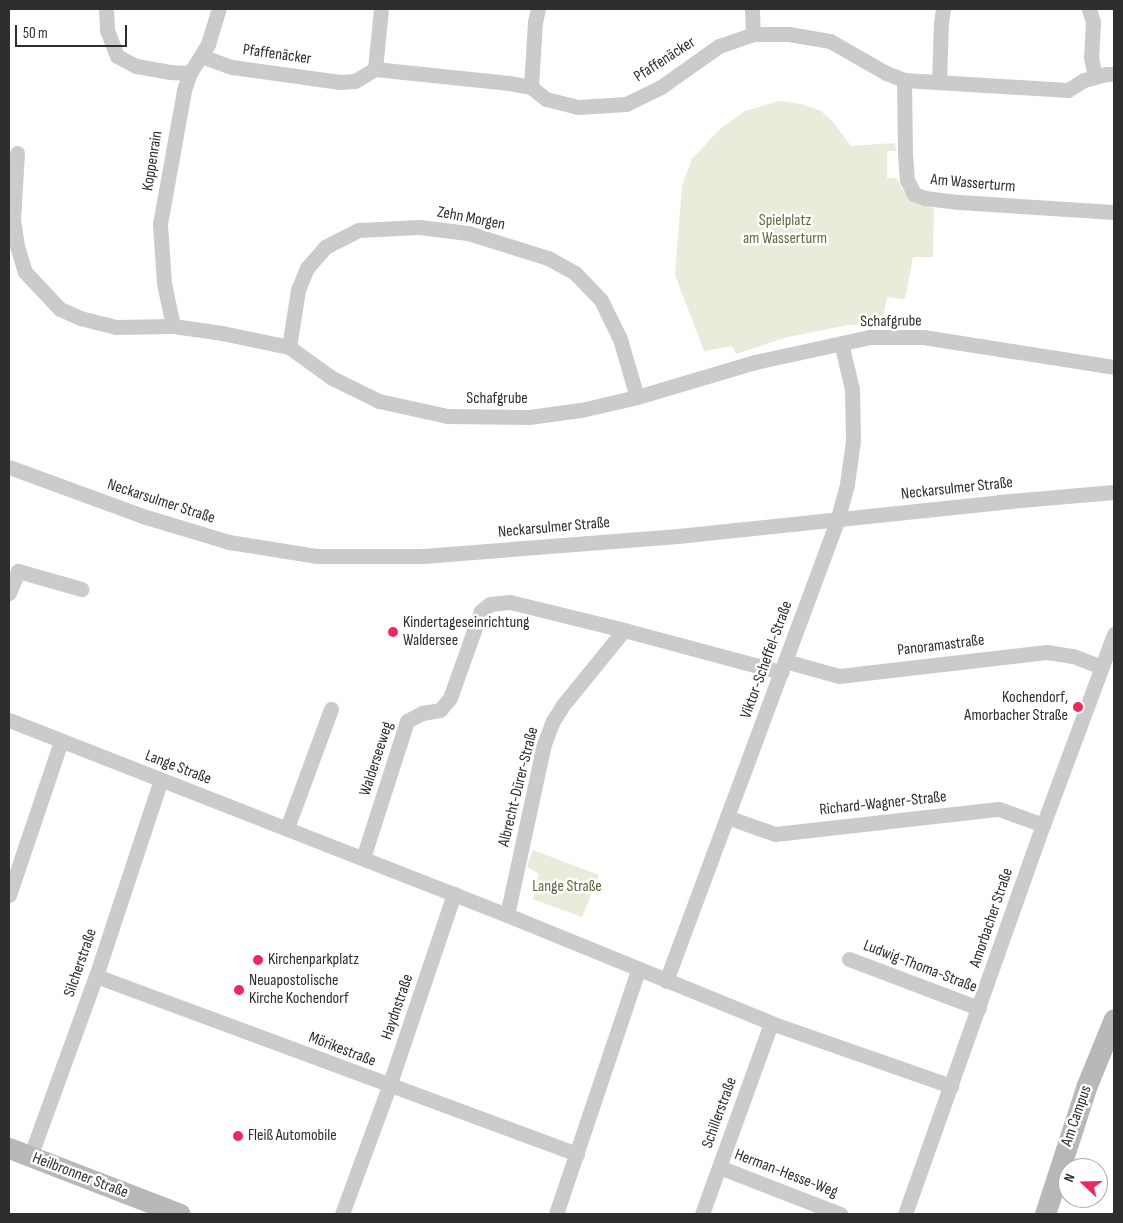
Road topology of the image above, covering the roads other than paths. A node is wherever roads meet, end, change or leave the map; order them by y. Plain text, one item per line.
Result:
1 (106, 9) edge
2 (219, 9) edge
3 (381, 9) edge
4 (538, 9) edge
5 (752, 9) edge
6 (943, 9) edge
7 (1089, 9) edge
8 (753, 34) junction
9 (201, 56) junction
10 (375, 69) junction
11 (190, 72) junction
12 (1114, 74) edge
13 (1095, 77) junction
14 (904, 80) junction
15 (939, 82) junction
16 (531, 87) junction
17 (17, 154) dead end
18 (1114, 212) edge
19 (173, 326) junction
20 (841, 343) junction
21 (289, 347) junction
22 (1114, 367) edge
23 (637, 397) junction
24 (9, 467) edge
25 (1114, 492) edge
26 (838, 518) junction
27 (81, 588) dead end
28 (9, 593) edge
29 (482, 611) joint
30 (624, 630) junction
31 (1113, 640) edge
32 (783, 667) junction
33 (1102, 667) junction
34 (331, 709) dead end
35 (9, 720) edge
36 (60, 741) junction
37 (161, 780) junction
38 (727, 817) junction
39 (1043, 825) junction
40 (287, 828) junction
41 (363, 858) junction
42 (454, 894) junction
43 (9, 895) edge
44 (507, 915) junction
45 (849, 958) dead end
46 (638, 970) junction
47 (96, 976) junction
48 (666, 981) junction
49 (979, 1008) junction
50 (1114, 1019) edge
51 (771, 1023) junction
52 (389, 1086) junction
53 (951, 1086) junction
54 (9, 1148) edge
55 (577, 1154) junction
56 (30, 1157) junction
57 (719, 1167) junction
58 (180, 1214) edge
59 (342, 1214) edge
60 (556, 1214) edge
61 (702, 1214) edge
62 (840, 1214) edge
63 (905, 1214) edge
64 (1044, 1214) edge

1 - 11 street
2 - 9 street, Koppenrain
3 - 10 street
4 - 16 street
5 - 8 street
6 - 15 street
7 - 13 street
8 - 14 street, Pfaffenäcker
8 - 16 street, Pfaffenäcker
9 - 10 street, Pfaffenäcker
9 - 11 street, Koppenrain
10 - 16 street, Pfaffenäcker
11 - 19 street, Koppenrain
12 - 13 street, Pfaffenäcker
13 - 15 street, Pfaffenäcker
14 - 15 street, Pfaffenäcker
14 - 18 street, Am Wasserturm
17 - 19 street, Schafgrube
19 - 21 street, Schafgrube
20 - 22 street, Schafgrube
20 - 23 street, Schafgrube
20 - 26 street, Viktor-Scheffel-Straße
21 - 23 street, Schafgrube
21 - 23 street, Zehn Morgen
24 - 26 street, Neckarsulmer Straße
25 - 26 street, Neckarsulmer Straße
26 - 32 street, Viktor-Scheffel-Straße
27 - 28 street
29 - 30 street, Panoramastraße
29 - 41 street, Walderseeweg
30 - 32 street, Panoramastraße
30 - 44 street, Albrecht-Dürer-Straße
31 - 33 street, Amorbacher Straße
32 - 33 street, Panoramastraße
32 - 38 street, Viktor-Scheffel-Straße
33 - 39 street, Amorbacher Straße
34 - 40 street
35 - 36 street, Lange Straße
36 - 37 street, Lange Straße
36 - 43 street
37 - 40 street, Lange Straße
37 - 47 street, Silcherstraße
38 - 39 street, Richard-Wagner-Straße
38 - 48 street, Viktor-Scheffel-Straße
39 - 49 street, Amorbacher Straße
40 - 41 street, Lange Straße
41 - 42 street, Lange Straße
42 - 44 street, Lange Straße
42 - 52 street, Haydnstraße
44 - 46 street, Lange Straße
45 - 49 street, Ludwig-Thoma-Straße
46 - 48 street, Lange Straße
46 - 55 street
47 - 52 street, Mörikestraße
47 - 56 street, Silcherstraße
48 - 51 street, Lange Straße
49 - 53 street, Amorbacher Straße
50 - 64 street, Am Campus
51 - 53 street, Lange Straße
51 - 57 street, Schillerstraße
52 - 55 street, Mörikestraße
52 - 59 street, Haydnstraße
53 - 63 street, Amorbacher Straße
54 - 56 street, Heilbronner Straße
55 - 60 street
56 - 58 street, Heilbronner Straße
57 - 61 street, Schillerstraße
57 - 62 street, Herman-Hesse-Weg

